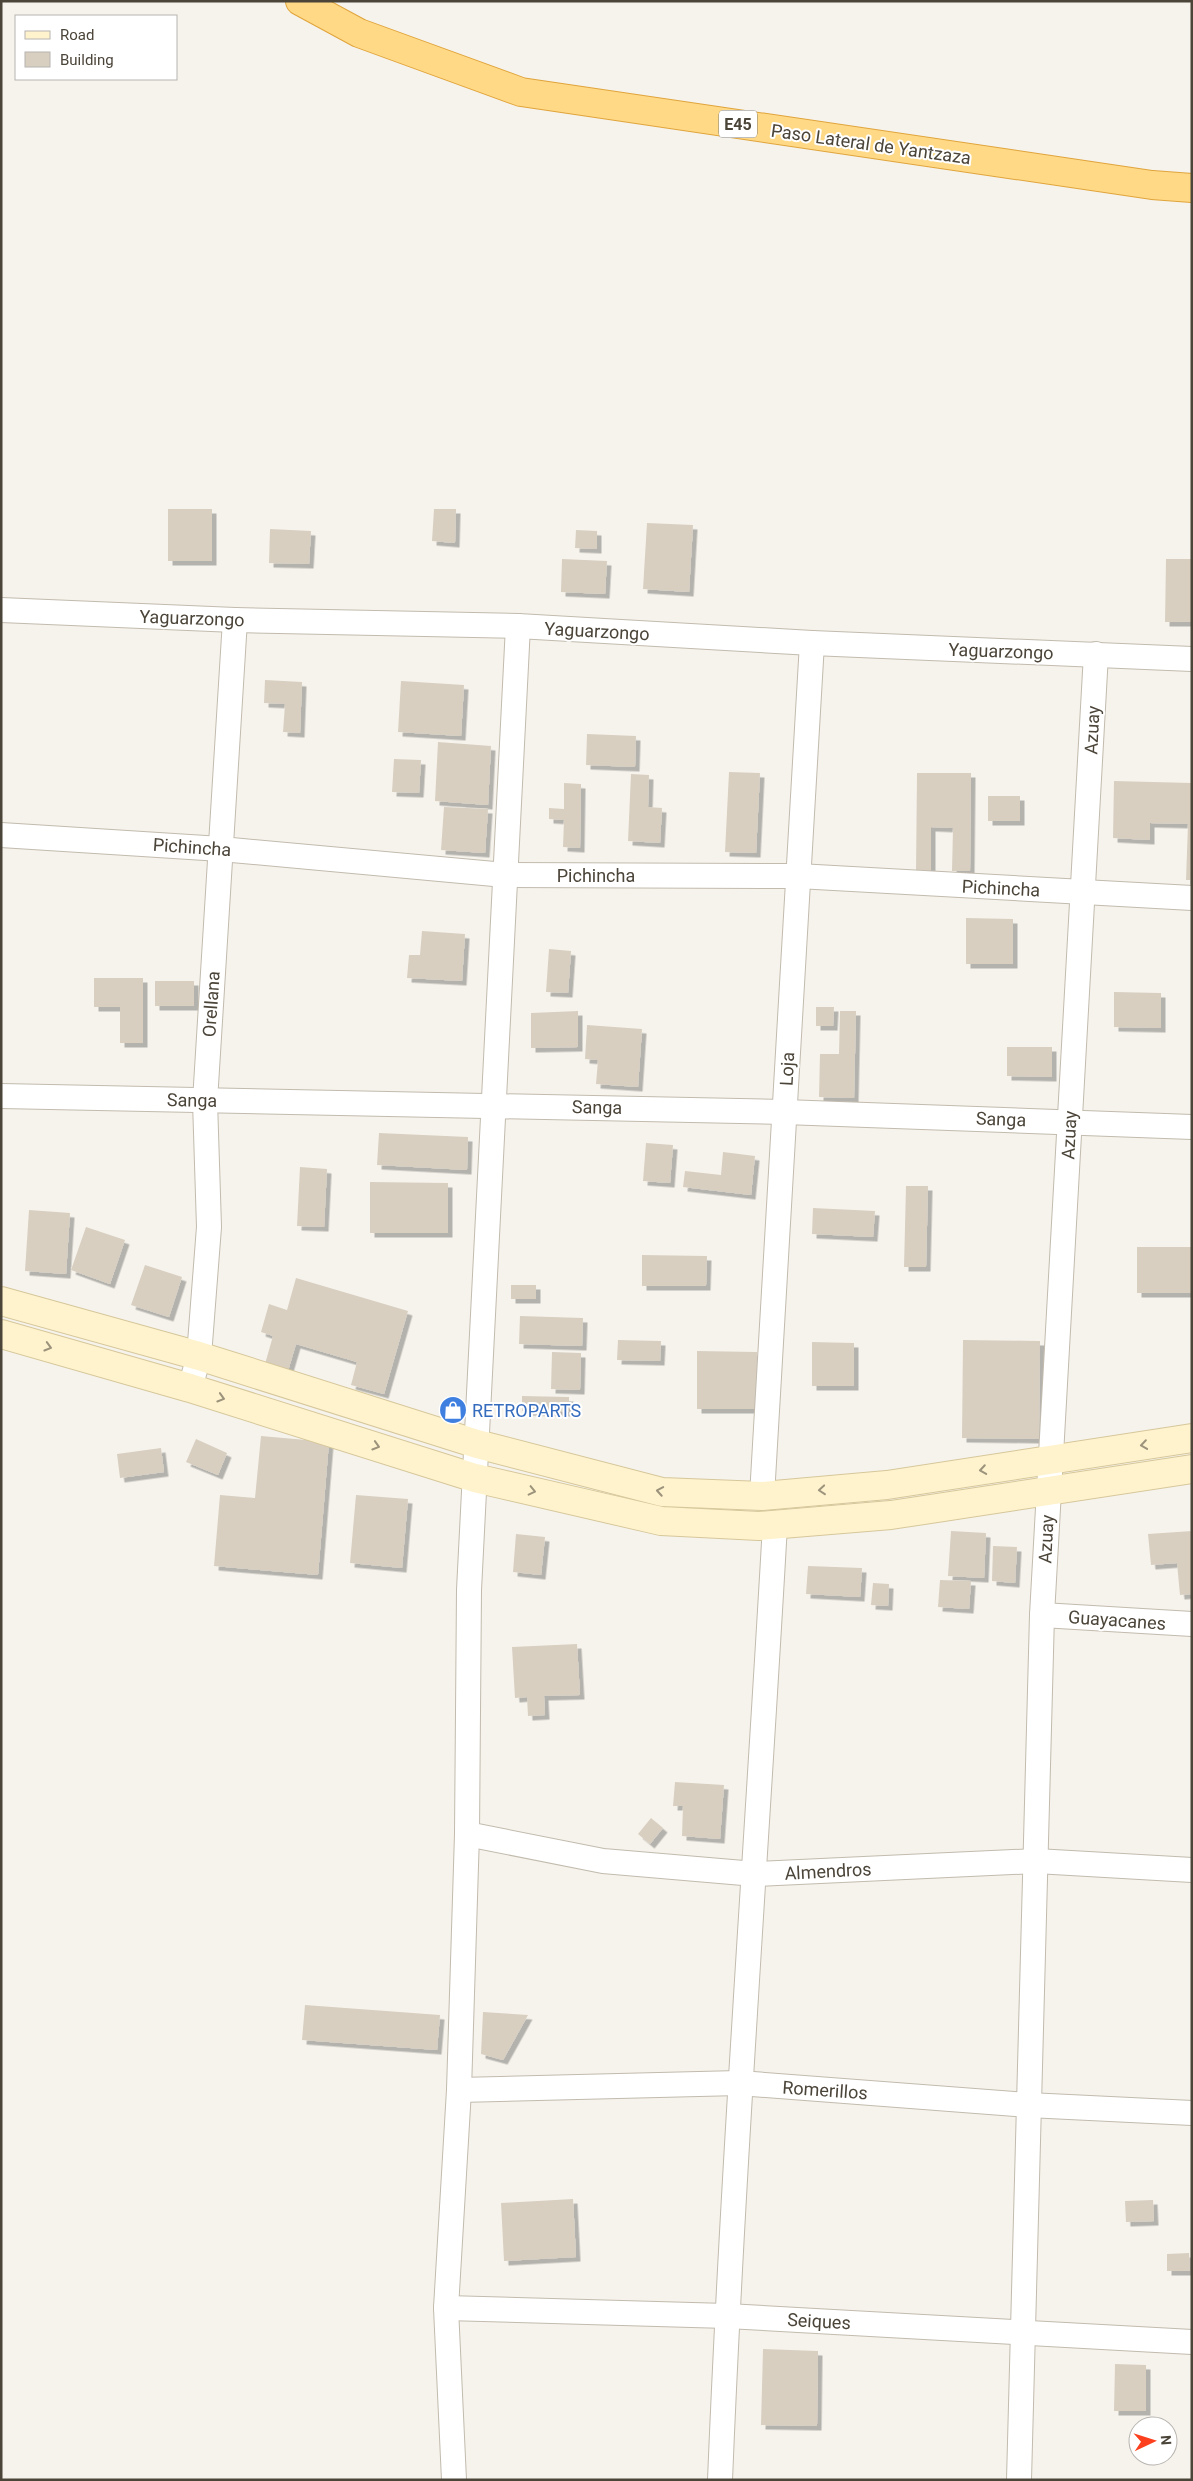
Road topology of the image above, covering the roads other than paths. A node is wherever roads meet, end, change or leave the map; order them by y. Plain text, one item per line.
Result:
1 (300, 1) edge
2 (1192, 188) edge
3 (1, 610) edge
4 (235, 620) junction
5 (518, 626) junction
6 (812, 643) junction
7 (1096, 654) junction
8 (1192, 659) edge
9 (1, 835) edge
10 (220, 849) junction
11 (505, 874) junction
12 (798, 876) junction
13 (1083, 892) junction
14 (1192, 898) edge
15 (1, 1096) edge
16 (205, 1101) junction
17 (494, 1105) junction
18 (784, 1112) junction
19 (1070, 1121) junction
20 (1192, 1127) edge
21 (1, 1301) edge
22 (1, 1334) edge
23 (198, 1356) junction
24 (190, 1388) junction
25 (1192, 1438) edge
26 (477, 1444) junction
27 (1052, 1459) junction
28 (1192, 1469) edge
29 (475, 1478) junction
30 (1049, 1490) junction
31 (762, 1496) junction
32 (775, 1525) junction
33 (1042, 1615) junction
34 (1192, 1624) edge
35 (467, 1834) junction
36 (1036, 1862) junction
37 (1192, 1870) edge
38 (755, 1874) junction
39 (739, 2083) junction
40 (459, 2090) junction
41 (1028, 2105) junction
42 (1192, 2113) edge
43 (446, 2308) junction
44 (727, 2316) junction
45 (1021, 2332) junction
46 (1192, 2342) edge
47 (454, 2480) edge
48 (720, 2480) edge
49 (1019, 2480) edge

1 - 2 highway, Paso Lateral de Yantzaza / E45
3 - 4 street, Yaguarzongo
4 - 5 street, Yaguarzongo
4 - 10 street, Orellana
5 - 6 street, Yaguarzongo
5 - 11 street
6 - 7 street, Yaguarzongo
6 - 12 street, Loja
7 - 8 street, Yaguarzongo
7 - 13 street, Azuay
9 - 10 street, Pichincha
10 - 11 street, Pichincha
10 - 16 street, Orellana
11 - 12 street, Pichincha
11 - 17 street
12 - 13 street, Pichincha
12 - 18 street, Loja
13 - 14 street, Pichincha
13 - 19 street, Azuay
15 - 16 street, Sanga
16 - 17 street, Sanga
16 - 23 street, Orellana
17 - 18 street, Sanga
17 - 26 street
18 - 19 street, Sanga
18 - 31 street, Loja
19 - 20 street, Sanga
19 - 27 street, Azuay
21 - 23 main road
22 -> 24 main road
23 - 24 street, Orellana
23 - 26 main road
24 -> 29 main road
25 -> 27 main road
26 - 29 street
31 -> 26 main road
27 - 30 street, Azuay
27 -> 31 main road
28 - 30 main road
29 -> 32 main road
29 - 35 street
30 - 32 main road
30 - 33 street, Azuay
32 - 38 street
33 - 34 street, Guayacanes
33 - 36 street, Azuay
35 - 38 street, Almendros
35 - 40 street
36 - 37 street, Almendros
36 - 38 street, Almendros
36 - 41 street, Azuay
38 - 39 street
39 - 40 street, Romerillos
39 - 41 street, Romerillos
39 - 44 street
40 - 43 street
41 - 42 street, Romerillos
41 - 45 street, Azuay
43 - 44 street, Seiques
43 - 47 street
44 - 45 street, Seiques
44 - 48 street
45 - 46 street, Seiques
45 - 49 street, Azuay

